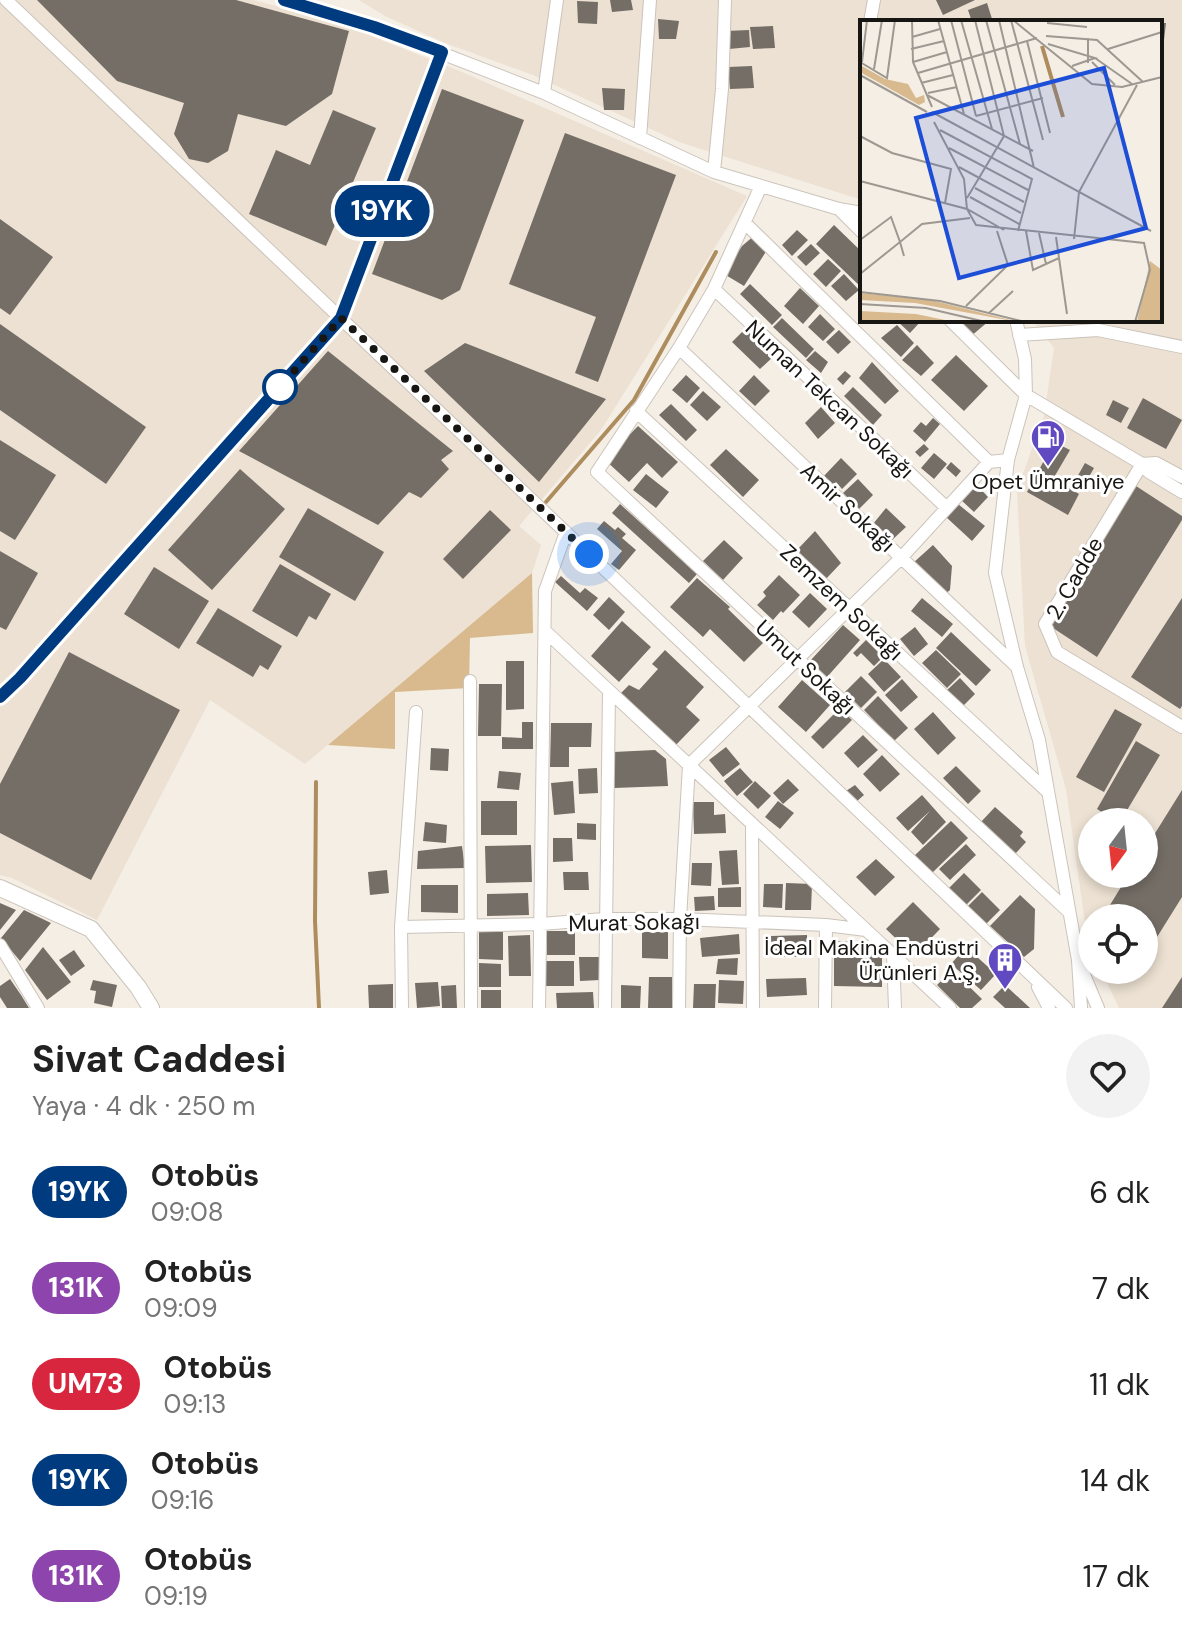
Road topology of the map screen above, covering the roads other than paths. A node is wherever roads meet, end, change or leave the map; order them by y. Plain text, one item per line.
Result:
1 (6, 0) edge
2 (284, 0) edge
3 (557, 0) edge
4 (650, 0) edge
5 (725, 0) edge
6 (874, 0) edge
7 (870, 20) edge
8 (442, 52) junction
9 (544, 93) junction
10 (640, 138) junction
11 (714, 172) junction
12 (761, 186) junction
13 (839, 209) junction
14 (860, 213) edge
15 (745, 223) junction
16 (860, 230) edge
17 (714, 289) junction
18 (341, 318) junction
19 (952, 322) edge
20 (1016, 322) edge
21 (1019, 335) junction
22 (1182, 347) edge
23 (679, 348) junction
24 (1026, 395) junction
25 (636, 411) junction
26 (1008, 460) junction
27 (989, 462) junction
28 (1142, 464) junction
29 (1182, 477) edge
30 (1182, 492) edge
31 (947, 508) junction
32 (566, 532) junction
33 (901, 558) junction
34 (850, 609) junction
35 (545, 631) junction
36 (798, 659) junction
37 (1017, 667) junction
38 (470, 681) dead end
39 (609, 691) junction
40 (0, 697) edge
41 (750, 708) junction
42 (416, 712) dead end
43 (1182, 727) edge
44 (689, 765) junction
45 (1048, 792) junction
46 (752, 824) junction
47 (0, 888) edge
48 (1068, 911) junction
49 (604, 919) junction
50 (680, 919) junction
51 (469, 924) junction
52 (541, 924) junction
53 (753, 924) junction
54 (826, 925) junction
55 (401, 927) junction
56 (866, 930) junction
57 (0, 945) edge
58 (893, 955) junction
59 (1078, 960) edge
60 (1034, 977) junction
61 (1080, 984) edge
62 (1088, 984) edge
63 (38, 1008) edge
64 (151, 1008) edge
65 (402, 1008) edge
66 (471, 1008) edge
67 (539, 1008) edge
68 (605, 1008) edge
69 (679, 1008) edge
70 (753, 1008) edge
71 (825, 1008) edge
72 (895, 1008) edge
73 (950, 1008) edge
74 (1049, 1008) edge
75 (1066, 1008) edge
76 (1081, 1008) edge
77 (1098, 1008) edge

1 - 18 street
2 - 8 street
3 - 9 street
4 - 10 street
5 - 11 street
6 - 7 street
8 - 9 street
8 - 18 street
9 - 10 street
10 - 11 street
11 - 12 street
12 - 13 street
12 - 15 street
13 - 14 street
13 - 16 street
15 - 17 street
15 - 27 street
17 - 23 street
17 - 31 street, Numan Tekcan Sokağı
18 - 32 street
18 - 40 street
19 - 24 street
20 - 21 street
21 - 22 street
21 - 24 street
23 - 25 street
23 - 33 street, Amir Sokağı
24 - 26 street
24 - 28 street
25 - 34 street, Zemzem Sokağı
25 - 36 street, Umut Sokağı
26 - 27 street
26 - 37 street
27 - 31 street
28 - 29 street
28 - 30 street
28 - 43 street, 2. Cadde
31 - 33 street
32 - 35 street
32 - 41 street
33 - 34 street
33 - 37 street, Amir Sokağı
34 - 36 street
34 - 45 street, Zemzem Sokağı
35 - 39 street
35 - 52 street
36 - 41 street
36 - 48 street, Umut Sokağı
37 - 45 street
38 - 51 street
39 - 44 street
39 - 49 street
41 - 44 street
41 - 60 street
42 - 55 street
44 - 46 street
44 - 50 street
45 - 48 street
46 - 53 street
46 - 56 street
47 - 64 main road
48 - 59 street
49 - 50 street, Murat Sokağı
49 - 52 street, Murat Sokağı
49 - 68 street
50 - 53 street, Murat Sokağı
50 - 69 street
51 - 52 street, Murat Sokağı
51 - 55 street, Murat Sokağı
51 - 66 street
52 - 67 street
53 - 54 street, Murat Sokağı
53 - 70 street
54 - 56 street, Murat Sokağı
54 - 71 street
55 - 65 street
56 - 58 street
57 - 63 street
58 - 72 street
58 - 73 street
60 - 74 street
60 - 75 street
61 - 76 street
62 - 77 street

